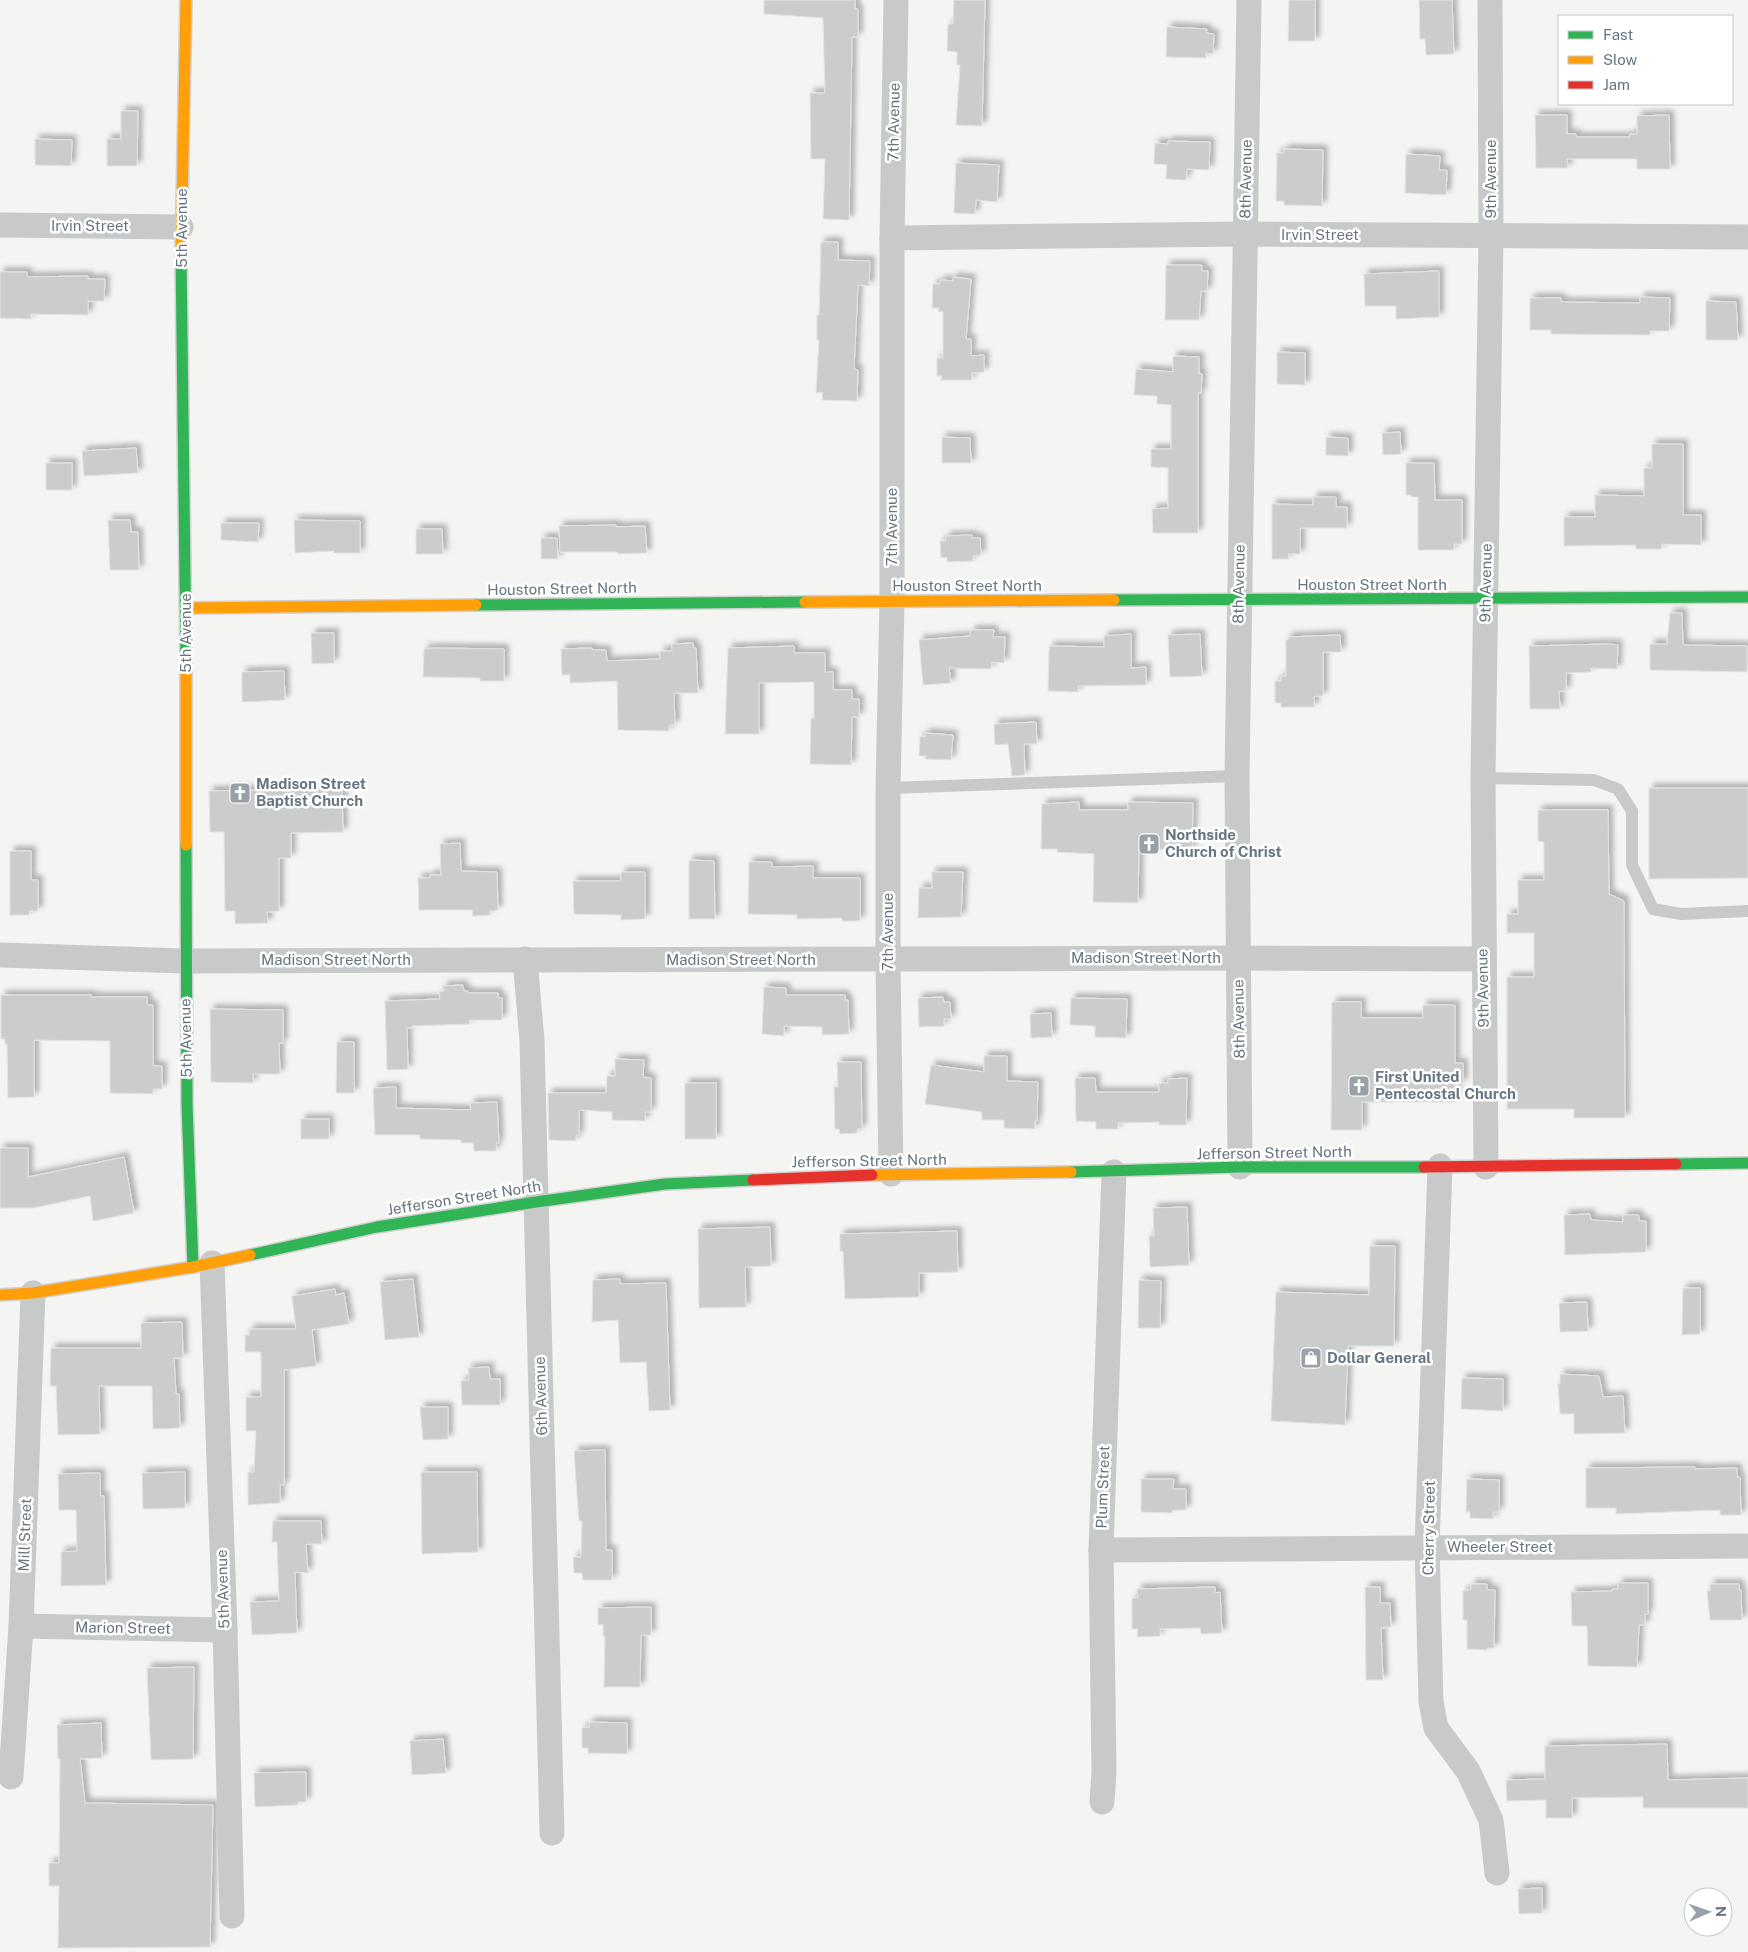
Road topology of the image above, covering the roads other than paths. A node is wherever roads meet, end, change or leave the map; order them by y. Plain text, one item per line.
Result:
1 (186, 0) edge
2 (896, 0) edge
3 (1249, 0) edge
4 (1490, 0) edge
5 (0, 225) edge
6 (181, 226) junction
7 (1246, 234) junction
8 (1491, 236) junction
9 (892, 238) junction
10 (1748, 238) edge
11 (1748, 598) edge
12 (1239, 600) junction
13 (1485, 600) junction
14 (892, 601) junction
15 (186, 608) junction
16 (1237, 776) junction
17 (1482, 778) junction
18 (888, 788) junction
19 (1748, 911) edge
20 (0, 955) edge
21 (1238, 958) junction
22 (525, 959) junction
23 (1483, 959) junction
24 (888, 960) junction
25 (185, 961) junction
26 (1748, 1163) edge
27 (1440, 1166) junction
28 (1486, 1167) junction
29 (1240, 1168) junction
30 (1114, 1172) junction
31 (891, 1174) junction
32 (536, 1202) junction
33 (202, 1265) junction
34 (34, 1293) junction
35 (0, 1295) edge
36 (1748, 1546) edge
37 (1427, 1547) junction
38 (1101, 1550) junction
39 (22, 1626) junction
40 (225, 1630) junction
41 (11, 1777) dead end
42 (1102, 1802) dead end
43 (552, 1833) dead end
44 (1497, 1873) dead end
45 (232, 1916) dead end

1 - 6 street, 5th Avenue
2 - 9 street, 7th Avenue
3 - 7 street, 8th Avenue
4 - 8 street, 9th Avenue
5 - 6 street, Irvin Street
6 - 15 street, 5th Avenue
7 - 8 street, Irvin Street
7 - 9 street, Irvin Street
7 - 12 street, 8th Avenue
8 - 10 street, Irvin Street
8 - 13 street, 9th Avenue
9 - 14 street, 7th Avenue
11 - 13 street, Houston Street North
12 - 13 street, Houston Street North
12 - 14 street, Houston Street North
12 - 16 street, 8th Avenue
13 - 17 street, 9th Avenue
14 - 15 street, Houston Street North
14 - 18 street, 7th Avenue
15 - 25 street, 5th Avenue
16 - 18 lane
16 - 21 street, 8th Avenue
17 - 19 lane
17 - 23 street, 9th Avenue
18 - 24 street, 7th Avenue
20 - 25 street, Madison Street North
21 - 23 street, Madison Street North
21 - 24 street, Madison Street North
21 - 29 street, 8th Avenue
22 - 24 street, Madison Street North
22 - 25 street, Madison Street North
22 - 32 street, 6th Avenue
23 - 28 street, 9th Avenue
24 - 31 street, 7th Avenue
25 - 33 street, 5th Avenue
26 - 28 street, Jefferson Street North
27 - 28 street, Jefferson Street North
27 - 29 street, Jefferson Street North
27 - 37 street, Cherry Street
29 - 30 street, Jefferson Street North
30 - 31 street, Jefferson Street North
30 - 38 street, Plum Street
31 - 32 street, Jefferson Street North
32 - 33 street, Jefferson Street North
32 - 43 street, 6th Avenue
33 - 34 street, Jefferson Street North
33 - 40 street, 5th Avenue
34 - 35 street, Jefferson Street North
34 - 39 street, Mill Street
36 - 37 street, Wheeler Street
37 - 38 street, Wheeler Street
37 - 44 street, Cherry Street
38 - 42 street, Plum Street
39 - 40 street, Marion Street
39 - 41 street, Mill Street
40 - 45 street, 5th Avenue

